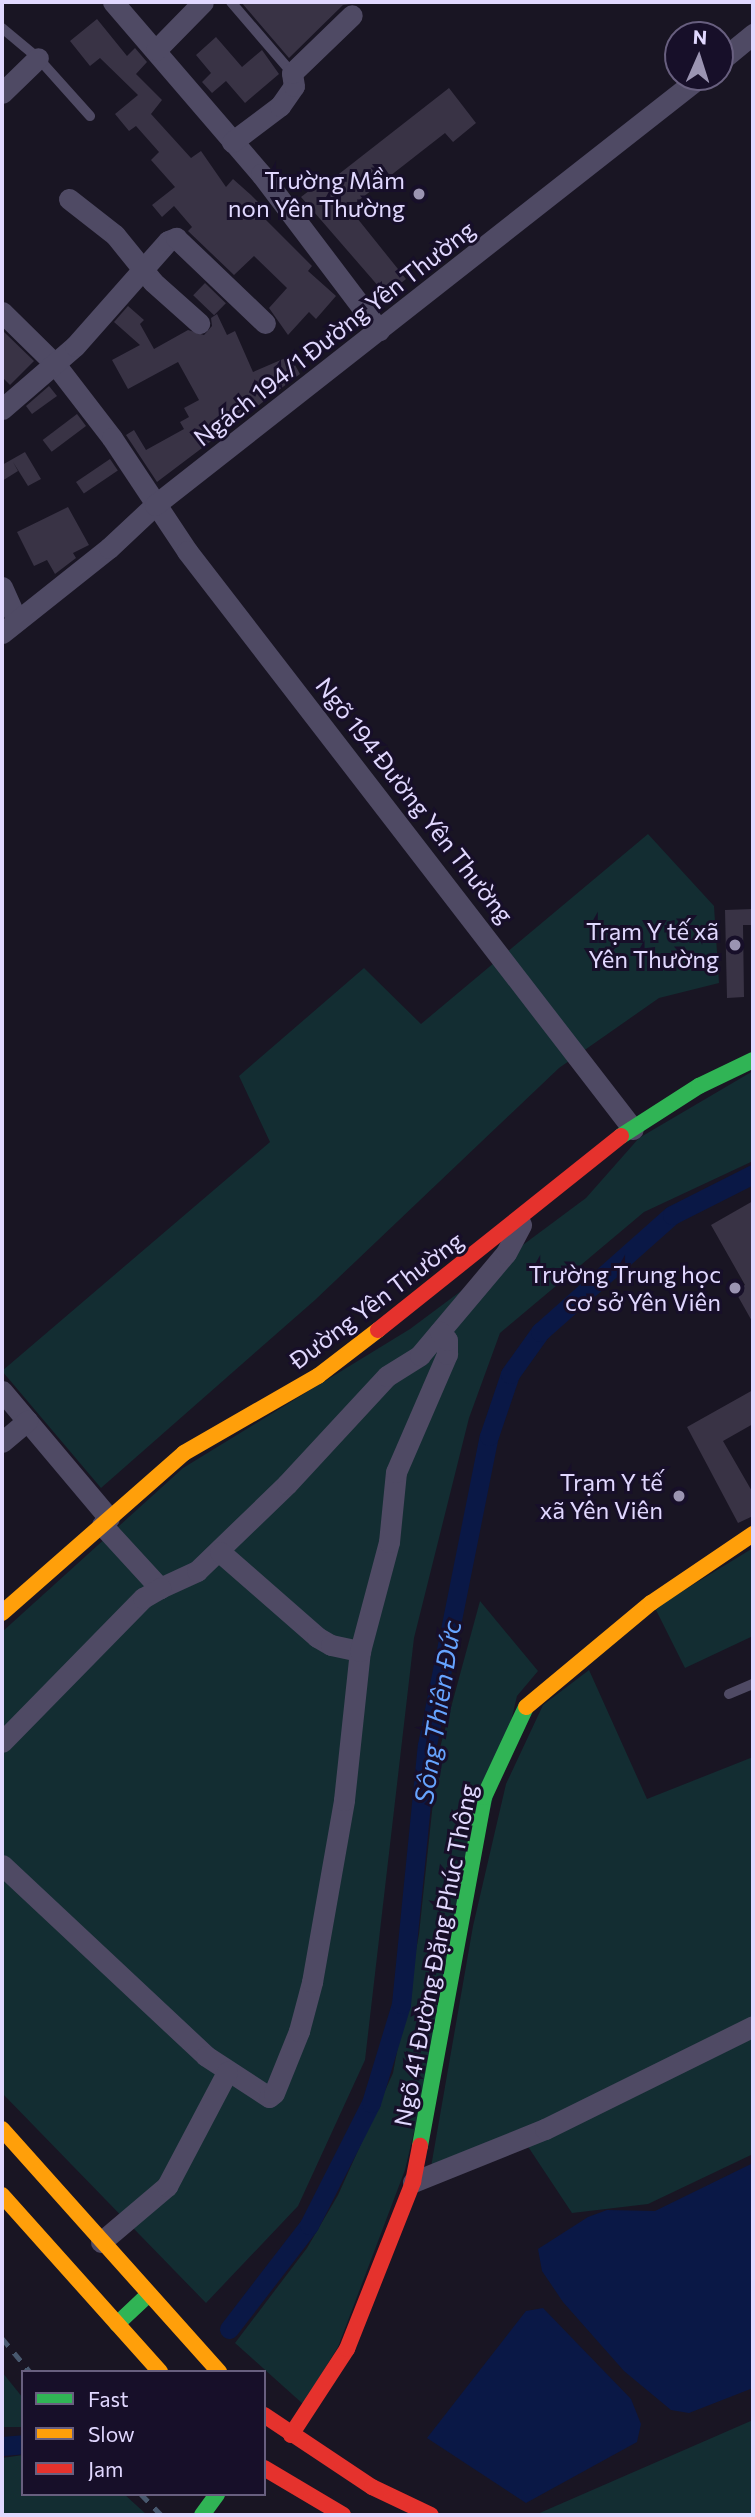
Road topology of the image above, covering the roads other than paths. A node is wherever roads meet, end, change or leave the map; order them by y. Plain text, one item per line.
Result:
1 (113, 2) edge
2 (203, 2) edge
3 (231, 2) edge
4 (352, 15) dead end
5 (2, 28) edge
6 (753, 34) edge
7 (156, 50) junction
8 (734, 50) edge
9 (38, 58) junction
10 (292, 73) junction
11 (682, 91) edge
12 (2, 93) edge
13 (90, 116) dead end
14 (232, 142) junction
15 (69, 199) dead end
16 (145, 268) junction
17 (2, 312) edge
18 (199, 323) dead end
19 (265, 323) dead end
20 (379, 330) junction
21 (55, 364) junction
22 (2, 408) edge
23 (155, 505) junction
24 (2, 587) edge
25 (10, 627) edge
26 (753, 1060) edge
27 (633, 1129) junction
28 (525, 1217) junction
29 (440, 1332) junction
30 (2, 1391) edge
31 (27, 1421) junction
32 (2, 1442) edge
33 (106, 1521) junction
34 (753, 1536) edge
35 (220, 1552) junction
36 (2, 1584) edge
37 (160, 1588) junction
38 (9, 1606) edge
39 (359, 1651) junction
40 (753, 1684) edge
41 (730, 1694) dead end
42 (5, 1733) edge
43 (2, 1865) edge
44 (753, 2026) edge
45 (227, 2072) junction
46 (2, 2129) edge
47 (413, 2182) junction
48 (2, 2195) edge
49 (102, 2242) junction
50 (149, 2294) junction
51 (117, 2324) junction
52 (158, 2370) edge
53 (217, 2370) edge
54 (266, 2416) edge
55 (291, 2435) junction
56 (266, 2469) edge
57 (216, 2496) edge
58 (202, 2515) edge
59 (343, 2515) edge
60 (431, 2515) edge

1 - 7 street
2 - 7 street
3 - 10 lane
4 - 10 street
5 - 9 lane
6 - 8 street
7 - 14 street
9 - 12 street
9 - 13 lane
10 - 14 street
11 - 20 street, Ngách 194/1 Đường Yên Thường
14 - 20 street
15 - 16 street
16 - 18 street
16 - 19 street
16 - 21 street
17 - 21 street, Ngõ 194 Đường Yên Thường
20 - 23 street, Ngách 194/1 Đường Yên Thường
21 - 22 street
21 - 23 street, Ngõ 194 Đường Yên Thường
23 - 25 street, Ngách 194/1 Đường Yên Thường
23 - 27 street, Ngõ 194 Đường Yên Thường
24 - 25 street
26 - 27 main road, Đường Yên Thường
27 - 28 main road, Đường Yên Thường
28 - 29 street
28 - 33 main road, Đường Yên Thường
29 - 35 street
29 - 39 street
30 - 31 street
31 - 32 street
31 - 33 street
33 - 37 street
33 - 38 main road, Đường Yên Thường
34 - 47 main road, Ngõ 41 Đường Đặng Phúc Thông
35 - 37 street
35 - 39 street
36 - 38 street
37 - 42 street
39 - 45 street
40 - 41 lane
43 - 45 street
44 - 47 street
45 - 49 street
46 - 49 main road
47 - 55 main road, Ngõ 41 Đường Đặng Phúc Thông
48 - 51 main road
49 - 50 main road
50 - 51 main road
50 - 53 main road
51 - 52 main road
54 - 55 main road
55 - 60 main road
56 - 59 main road
57 - 58 main road

